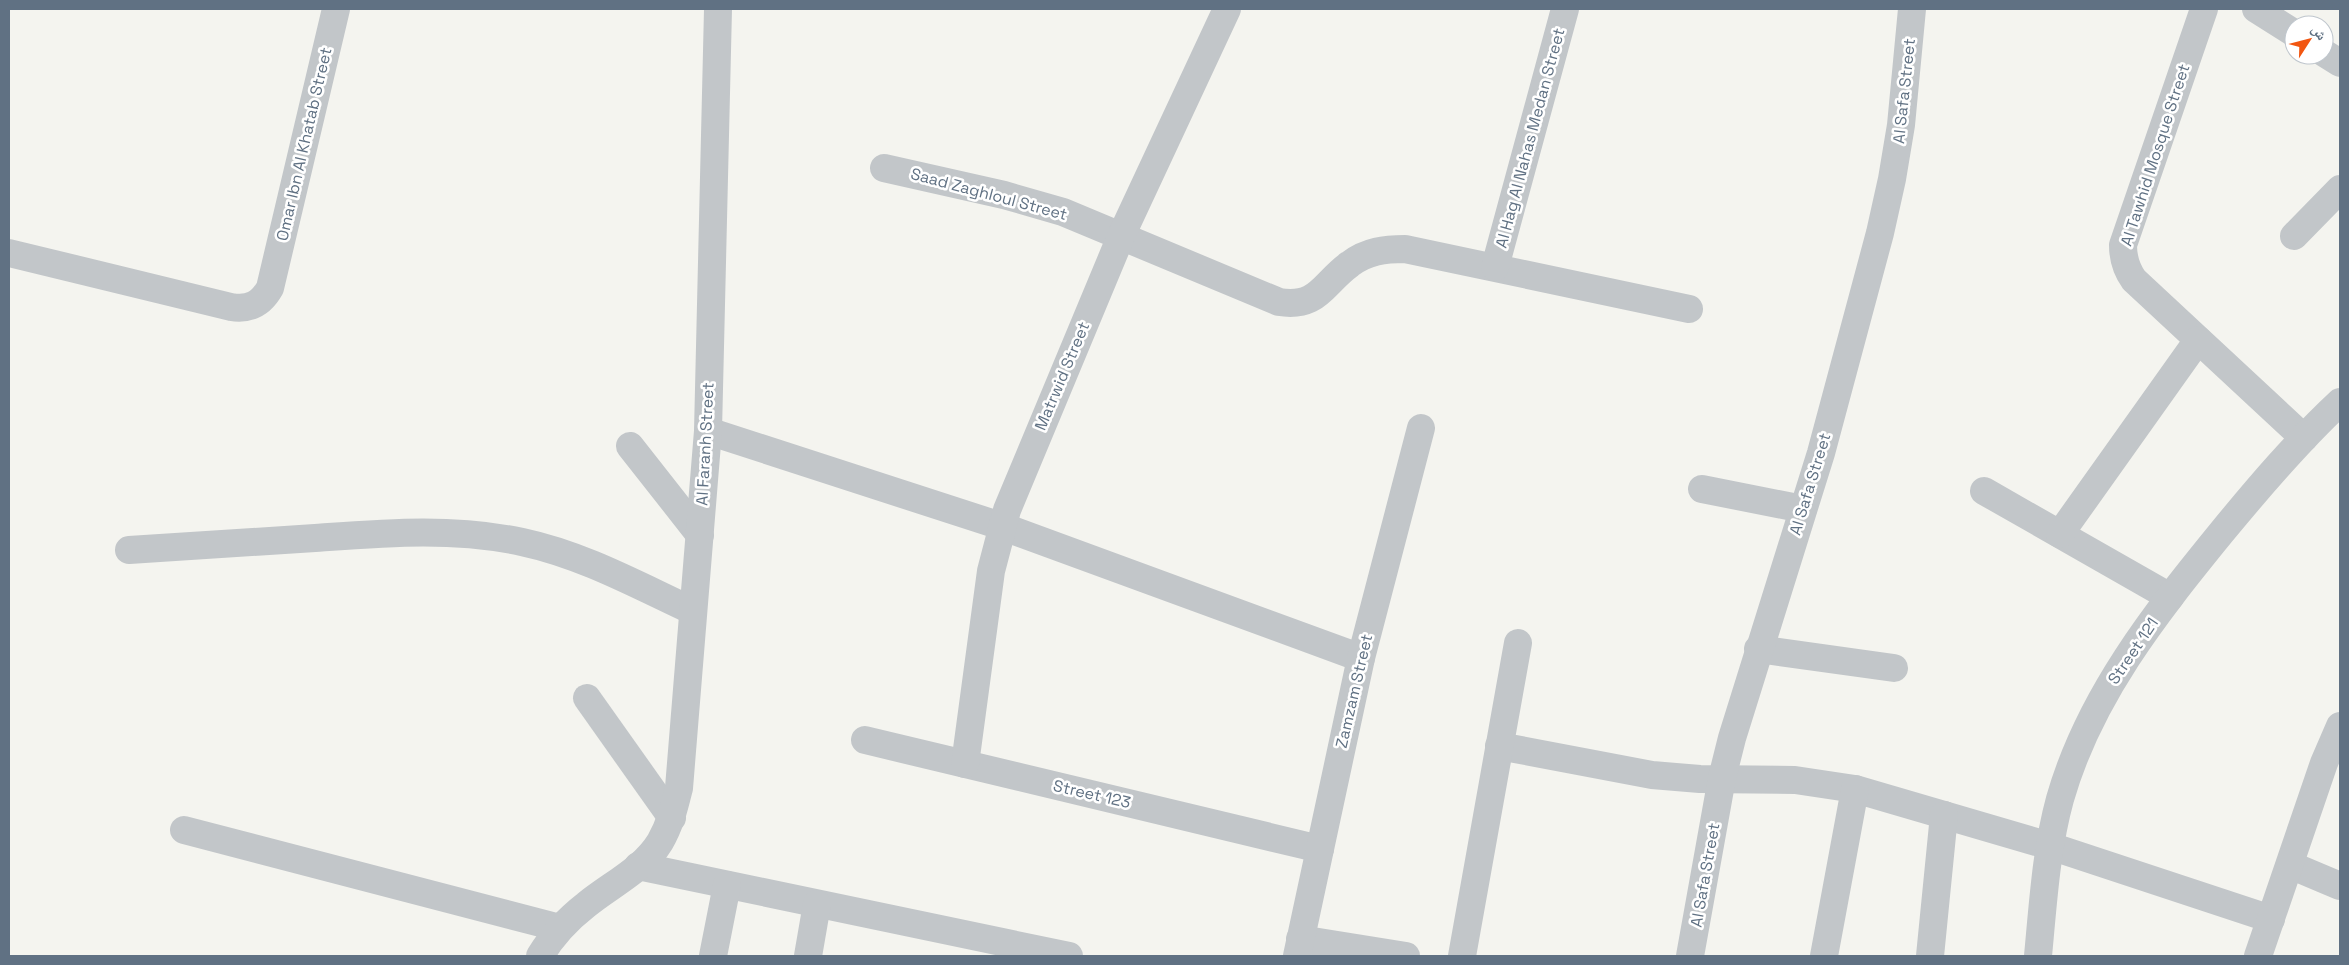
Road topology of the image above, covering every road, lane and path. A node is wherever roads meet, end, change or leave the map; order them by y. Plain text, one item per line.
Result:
1 (336, 9) edge
2 (718, 9) edge
3 (1227, 9) edge
4 (1566, 9) edge
5 (1912, 9) edge
6 (2204, 9) edge
7 (2256, 9) edge
8 (2284, 27) edge
9 (884, 168) dead end
10 (2340, 189) edge
11 (1122, 234) junction
12 (2294, 236) dead end
13 (9, 253) edge
14 (1495, 267) junction
15 (1689, 309) dead end
16 (2198, 340) junction
17 (2340, 402) edge
18 (1421, 428) dead end
19 (708, 431) junction
20 (2304, 438) junction
21 (630, 446) dead end
22 (1702, 489) dead end
23 (1984, 491) dead end
24 (1803, 509) junction
25 (1001, 526) junction
26 (2060, 534) junction
27 (700, 535) junction
28 (130, 550) dead end
29 (2170, 598) junction
30 (693, 611) junction
31 (1518, 643) dead end
32 (1758, 649) junction
33 (1361, 658) junction
34 (1894, 668) dead end
35 (587, 698) dead end
36 (2340, 726) edge
37 (865, 740) dead end
38 (1500, 746) junction
39 (965, 764) junction
40 (1722, 778) junction
41 (1855, 789) junction
42 (1944, 815) junction
43 (672, 818) junction
44 (184, 830) dead end
45 (2050, 846) junction
46 (1320, 848) junction
47 (2290, 865) junction
48 (638, 866) junction
49 (727, 885) junction
50 (2340, 886) edge
51 (817, 904) junction
52 (2271, 919) junction
53 (560, 928) junction
54 (1299, 948) edge
55 (1041, 953) edge
56 (540, 956) edge
57 (713, 956) edge
58 (808, 956) edge
59 (1069, 956) edge
60 (1406, 956) edge
61 (1462, 956) edge
62 (1690, 956) edge
63 (1824, 956) edge
64 (1930, 956) edge
65 (2038, 956) edge
66 (2258, 956) edge

1 - 13 street, Omar Ibn Al Khatab Street
2 - 19 street, Al Faranh Street
3 - 11 street, Matrwid Street
4 - 14 street, Al Hag Al Nahas Medan Street
5 - 24 street, Al Safa Street
6 - 16 street, Al Tawhid Mosque Street
7 - 8 street
9 - 11 street, Saad Zaghloul Street
10 - 12 street
11 - 14 street, Saad Zaghloul Street
11 - 25 street, Matrwid Street
14 - 15 street, Saad Zaghloul Street
16 - 20 street, Al Tawhid Mosque Street
16 - 26 street
17 - 20 street, Street 121
18 - 33 street, Zamzam Street
19 - 25 street
19 - 27 street, Al Faranh Street
20 - 29 street, Street 121
21 - 27 street
22 - 24 street
23 - 26 street
24 - 32 street, Al Safa Street
25 - 33 street
25 - 39 street, Matrwid Street
26 - 29 street
27 - 30 street, Al Faranh Street
28 - 30 street
29 - 45 street, Street 121
30 - 43 street, Al Faranh Street
31 - 38 street
32 - 34 street
32 - 40 street, Al Safa Street
33 - 46 street, Zamzam Street
35 - 43 street
36 - 47 street
37 - 39 street, Street 123
38 - 40 street
38 - 61 street
39 - 46 street, Street 123
40 - 41 street
40 - 62 street, Al Safa Street
41 - 42 street
41 - 63 street
42 - 45 street
42 - 64 street
43 - 48 street, Al Faranh Street
44 - 53 street
45 - 52 street
45 - 65 street, Street 121
46 - 54 street, Zamzam Street
47 - 50 street
47 - 52 street
48 - 49 street
48 - 53 street, Al Faranh Street
49 - 51 street
49 - 57 street
51 - 55 street
51 - 58 street
52 - 66 street
53 - 56 street, Al Faranh Street
54 - 60 street
55 - 59 street

